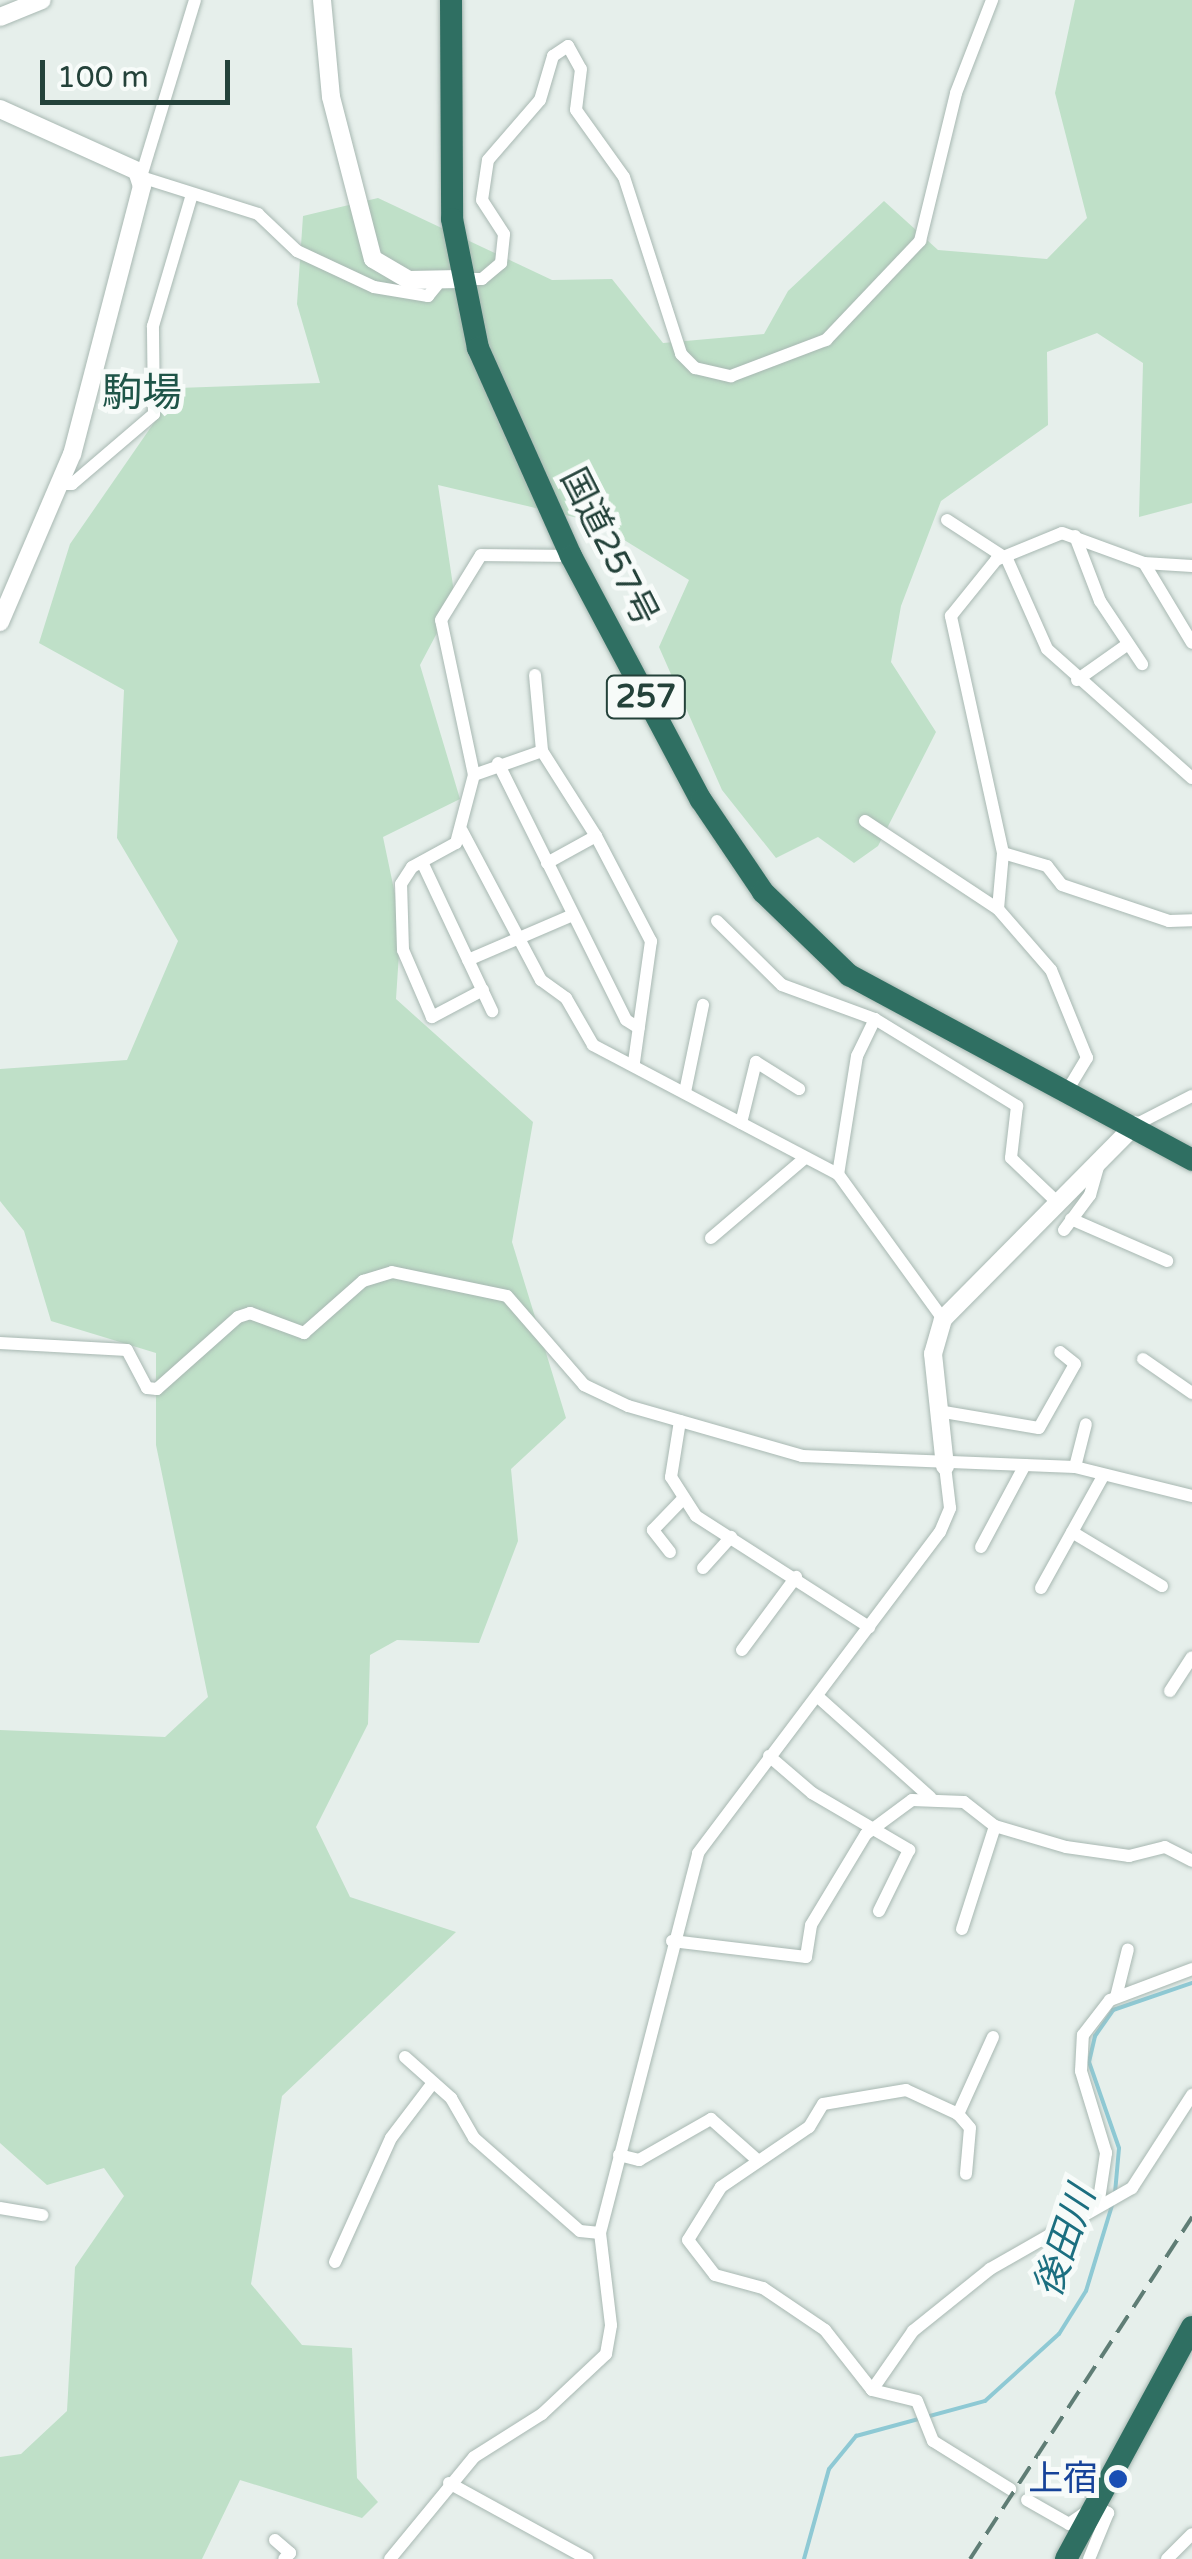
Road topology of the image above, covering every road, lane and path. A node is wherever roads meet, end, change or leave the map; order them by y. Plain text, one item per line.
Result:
1 (42, 0) edge
2 (196, 0) edge
3 (322, 0) edge
4 (452, 0) edge
5 (992, 0) edge
6 (0, 17) edge
7 (0, 109) edge
8 (141, 177) junction
9 (191, 198) junction
10 (448, 282) junction
11 (59, 484) junction
12 (947, 520) dead end
13 (1075, 536) junction
14 (572, 556) junction
15 (1007, 559) junction
16 (1144, 564) junction
17 (1192, 566) edge
18 (0, 622) edge
19 (1192, 643) edge
20 (1128, 644) junction
21 (1142, 664) dead end
22 (535, 675) dead end
23 (1076, 680) junction
24 (542, 751) junction
25 (498, 763) junction
26 (474, 775) junction
27 (1192, 778) edge
28 (865, 821) dead end
29 (462, 831) junction
30 (596, 836) junction
31 (1003, 853) junction
32 (422, 862) junction
33 (547, 863) junction
34 (998, 909) junction
35 (572, 914) junction
36 (1192, 920) edge
37 (717, 921) dead end
38 (519, 935) junction
39 (468, 960) junction
40 (482, 990) junction
41 (703, 1005) dead end
42 (492, 1011) dead end
43 (875, 1018) junction
44 (639, 1028) junction
45 (634, 1062) junction
46 (799, 1089) dead end
47 (1067, 1091) junction
48 (685, 1092) junction
49 (1192, 1096) edge
50 (742, 1122) junction
51 (1135, 1125) junction
52 (805, 1158) junction
53 (1100, 1159) junction
54 (1192, 1160) edge
55 (838, 1174) junction
56 (1056, 1201) junction
57 (711, 1238) dead end
58 (1167, 1261) dead end
59 (943, 1319) junction
60 (0, 1344) edge
61 (1060, 1352) dead end
62 (1143, 1360) dead end
63 (1192, 1393) edge
64 (938, 1411) junction
65 (680, 1421) junction
66 (1086, 1424) dead end
67 (1025, 1465) junction
68 (945, 1466) junction
69 (1075, 1467) junction
70 (1102, 1476) junction
71 (1192, 1496) edge
72 (682, 1500) junction
73 (1072, 1532) junction
74 (731, 1537) junction
75 (981, 1547) dead end
76 (670, 1552) dead end
77 (703, 1568) dead end
78 (796, 1578) junction
79 (1162, 1586) dead end
80 (1041, 1588) dead end
81 (869, 1627) junction
82 (742, 1650) dead end
83 (1192, 1657) edge
84 (1170, 1691) dead end
85 (817, 1696) junction
86 (769, 1756) junction
87 (937, 1799) junction
88 (996, 1826) junction
89 (872, 1827) junction
90 (1192, 1861) edge
91 (879, 1911) dead end
92 (962, 1929) dead end
93 (672, 1940) junction
94 (1128, 1949) dead end
95 (1192, 1968) edge
96 (1116, 1997) junction
97 (993, 2037) dead end
98 (405, 2057) dead end
99 (432, 2084) junction
100 (1192, 2095) edge
101 (958, 2114) junction
102 (619, 2155) junction
103 (756, 2159) junction
104 (966, 2174) dead end
105 (1100, 2204) junction
106 (0, 2208) edge
107 (42, 2216) dead end
108 (600, 2233) junction
109 (336, 2262) dead end
110 (1192, 2327) edge
111 (872, 2390) junction
112 (449, 2483) junction
113 (1010, 2489) dead end
114 (1027, 2500) dead end
115 (1094, 2506) junction
116 (1192, 2534) edge
117 (275, 2540) dead end
118 (284, 2559) edge
119 (390, 2559) edge
120 (586, 2559) edge
121 (1066, 2559) edge
122 (1089, 2559) edge
123 (1167, 2559) edge

1 - 6 street
2 - 8 street
3 - 10 street
4 - 10 highway, 国道257号 / 257
5 - 10 street
7 - 8 street
8 - 9 street
8 - 11 street
9 - 10 street
9 - 11 street
10 - 14 highway, 国道257号 / 257
11 - 18 street
12 - 15 street
13 - 15 street
13 - 16 street
13 - 20 street
14 - 26 street
14 - 47 highway, 国道257号 / 257
15 - 23 street
15 - 31 street
16 - 17 street
16 - 19 street
20 - 21 street
20 - 23 street
22 - 24 street
23 - 27 street
24 - 25 street
24 - 30 street
25 - 26 street
25 - 33 street
26 - 29 street
28 - 34 street
29 - 32 street
29 - 38 street
30 - 33 street
30 - 44 street
31 - 34 street
31 - 36 street
32 - 39 street
32 - 40 street
33 - 35 street
34 - 47 street
35 - 38 street
35 - 44 street
37 - 43 street
38 - 39 street
38 - 45 street
39 - 40 street
40 - 42 street
41 - 48 street
43 - 55 street
43 - 56 street
44 - 45 street
45 - 48 street
46 - 50 street
47 - 51 highway, 国道257号 / 257
48 - 50 street
49 - 51 street
50 - 52 street
51 - 53 street
51 - 54 highway, 国道257号 / 257
52 - 55 street
52 - 57 street
53 - 56 street
53 - 58 street
55 - 59 street
56 - 59 street
59 - 64 street
60 - 65 street
61 - 64 street
62 - 63 street
64 - 68 street
65 - 68 street
65 - 72 street
66 - 69 street
67 - 68 street
67 - 69 street
67 - 75 street
68 - 81 street
69 - 70 street
70 - 71 street
70 - 73 street
72 - 74 street
72 - 76 street
73 - 79 street
73 - 80 street
74 - 77 street
74 - 78 street
78 - 81 street
78 - 82 street
81 - 85 street
83 - 84 street
85 - 86 street
85 - 87 street
86 - 89 street
86 - 93 street
87 - 88 street
87 - 89 street
88 - 90 street
88 - 92 street
89 - 91 street
89 - 93 street
93 - 102 street
94 - 96 street
95 - 96 street
96 - 105 street
97 - 101 street
98 - 99 street
99 - 108 street
99 - 109 street
100 - 105 street
101 - 103 street
101 - 104 street
102 - 103 street
102 - 108 street
103 - 111 street
105 - 111 street
106 - 107 street
108 - 112 street
110 - 115 highway
111 - 113 street
112 - 119 street
112 - 120 street
114 - 115 street
115 - 121 highway
115 - 122 street
116 - 123 street
117 - 118 street

